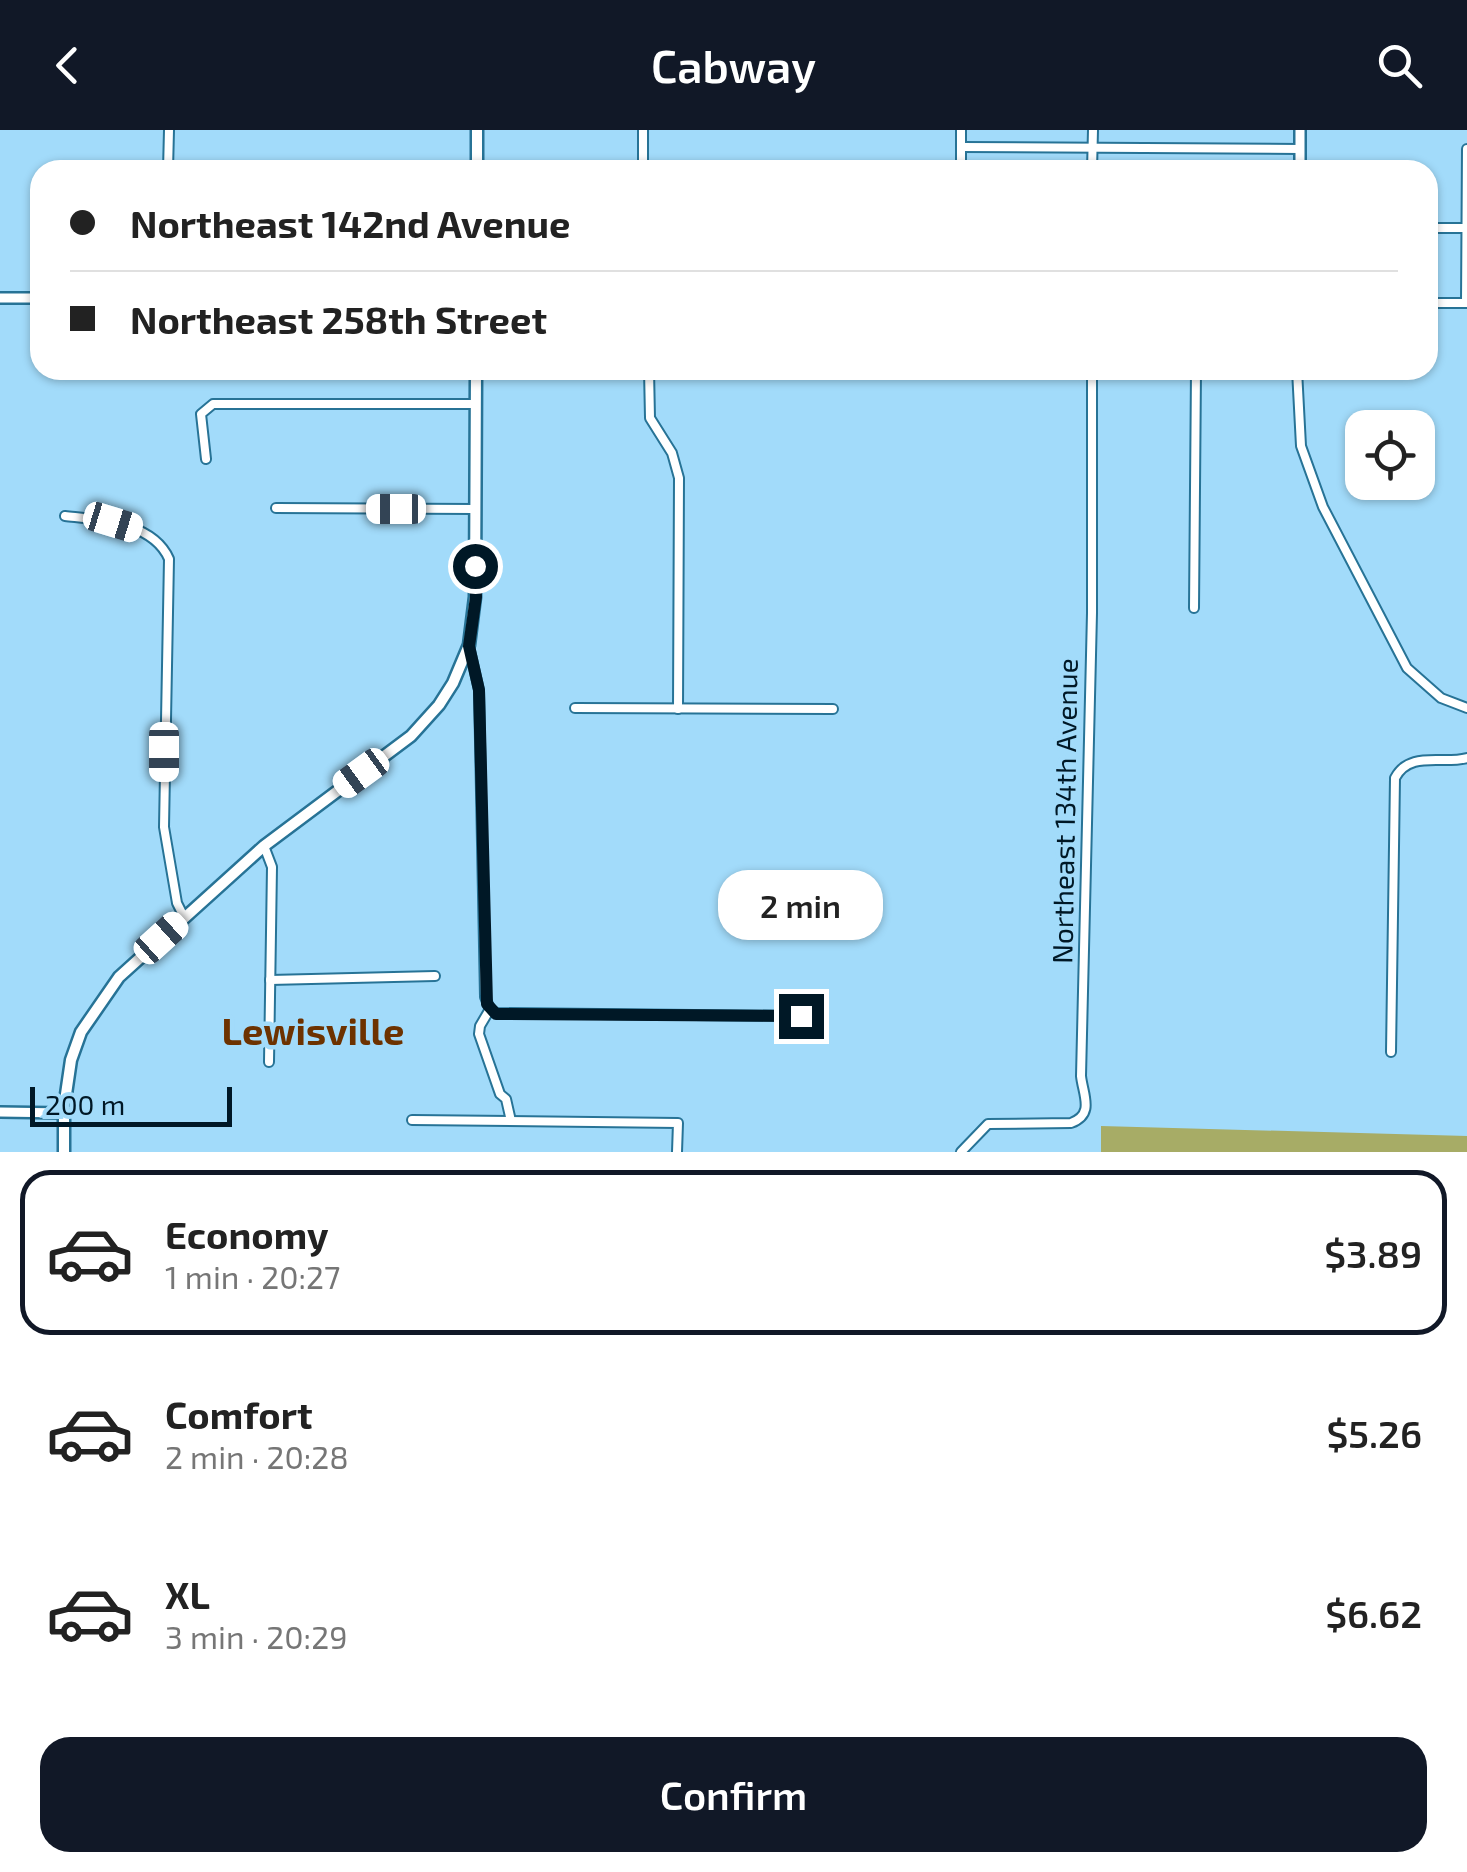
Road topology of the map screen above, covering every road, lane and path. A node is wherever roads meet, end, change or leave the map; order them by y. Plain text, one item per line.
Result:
1 (169, 130) edge
2 (477, 130) edge
3 (643, 130) edge
4 (961, 130) edge
5 (1093, 130) edge
6 (1300, 130) edge
7 (961, 148) junction
8 (1093, 148) junction
9 (1300, 149) junction
10 (1467, 149) edge
11 (168, 160) edge
12 (477, 160) edge
13 (642, 160) edge
14 (961, 160) edge
15 (1092, 160) edge
16 (1300, 160) edge
17 (1438, 228) edge
18 (1466, 228) edge
19 (0, 298) edge
20 (30, 298) edge
21 (1438, 303) edge
22 (1466, 303) edge
23 (476, 380) edge
24 (649, 380) edge
25 (1092, 380) edge
26 (1196, 380) edge
27 (1297, 380) edge
28 (475, 404) junction
29 (206, 460) dead end
30 (276, 508) dead end
31 (475, 509) junction
32 (65, 516) dead end
33 (1194, 608) dead end
34 (469, 646) junction
35 (575, 708) dead end
36 (1467, 708) edge
37 (678, 709) junction
38 (833, 709) dead end
39 (1467, 758) edge
40 (264, 846) junction
41 (184, 917) junction
42 (435, 976) dead end
43 (270, 980) junction
44 (490, 1009) junction
45 (801, 1016) dead end
46 (1391, 1052) dead end
47 (269, 1062) dead end
48 (65, 1111) junction
49 (0, 1112) edge
50 (412, 1120) dead end
51 (511, 1122) junction
52 (64, 1152) edge
53 (677, 1152) edge
54 (961, 1152) edge

1 - 11 street
2 - 12 main road
3 - 13 street
4 - 7 street
5 - 8 street
6 - 9 street
7 - 8 street
7 - 14 street
8 - 9 street
8 - 15 street
9 - 16 street
10 - 18 street
17 - 18 street
18 - 22 street
19 - 20 street
21 - 22 street
23 - 28 main road
24 - 37 street
25 - 54 street, Northeast 134th Avenue
26 - 33 street
27 - 36 street
28 - 29 street
28 - 31 main road
30 - 31 street
31 - 34 main road
32 - 41 street
34 - 40 main road
34 - 44 street
35 - 37 street
37 - 38 street
39 - 46 street
40 - 41 main road
40 - 43 street
41 - 48 main road
42 - 43 street
43 - 47 street
44 - 45 street
44 - 51 street
48 - 49 street
48 - 52 main road
50 - 51 street
51 - 53 street

